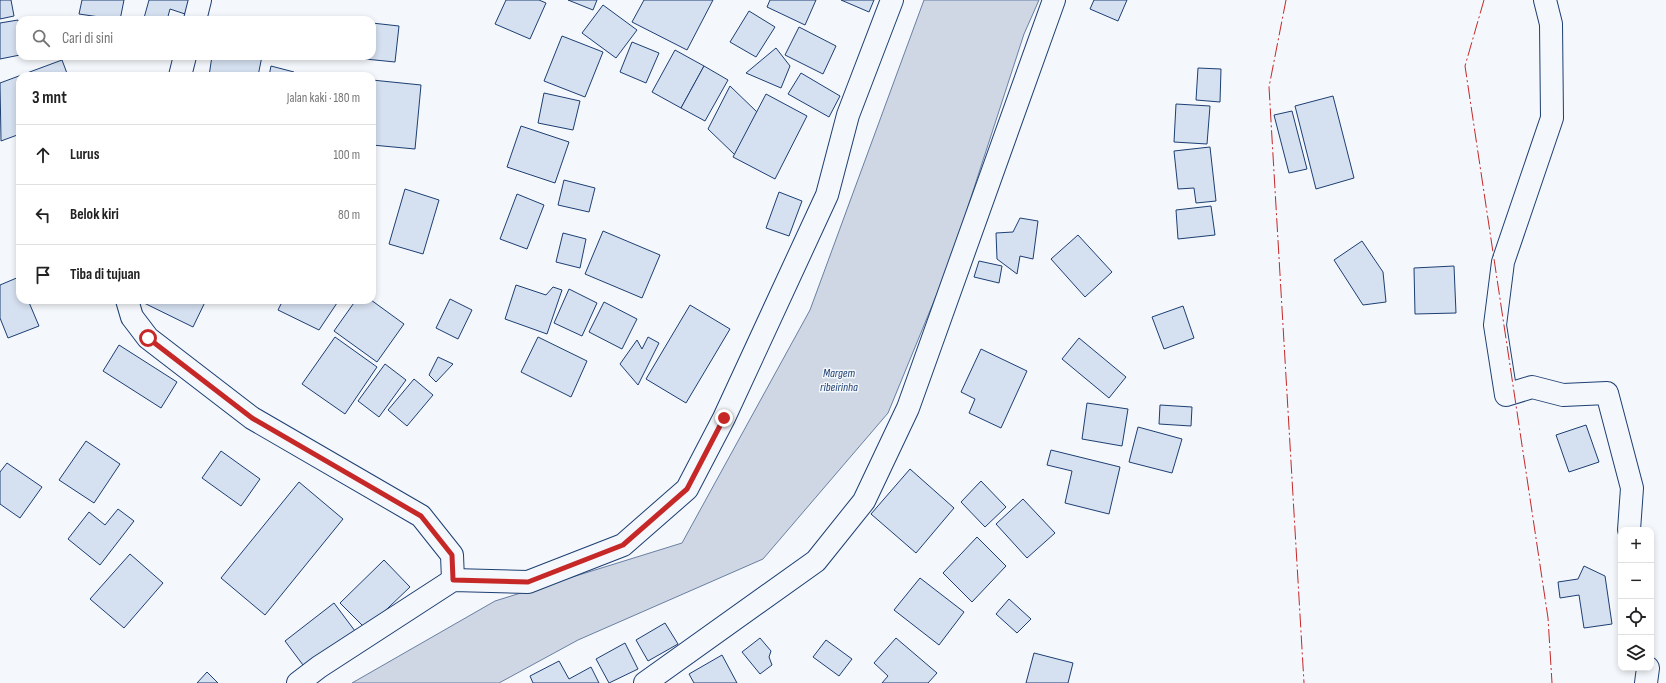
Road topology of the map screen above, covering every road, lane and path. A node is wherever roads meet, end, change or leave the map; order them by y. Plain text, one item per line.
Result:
1 (200, 0) edge
2 (892, 0) edge
3 (1054, 0) edge
4 (1545, 0) edge
5 (196, 16) edge
6 (184, 60) edge
7 (181, 72) edge
8 (128, 304) edge
9 (1629, 527) edge
10 (453, 580) junction
11 (1648, 671) edge
12 (298, 683) edge
13 (645, 683) edge
14 (1646, 683) edge

1 - 5 street
2 - 10 street
3 - 13 street
4 - 9 street
6 - 7 street
8 - 10 street
10 - 12 street
11 - 14 street

